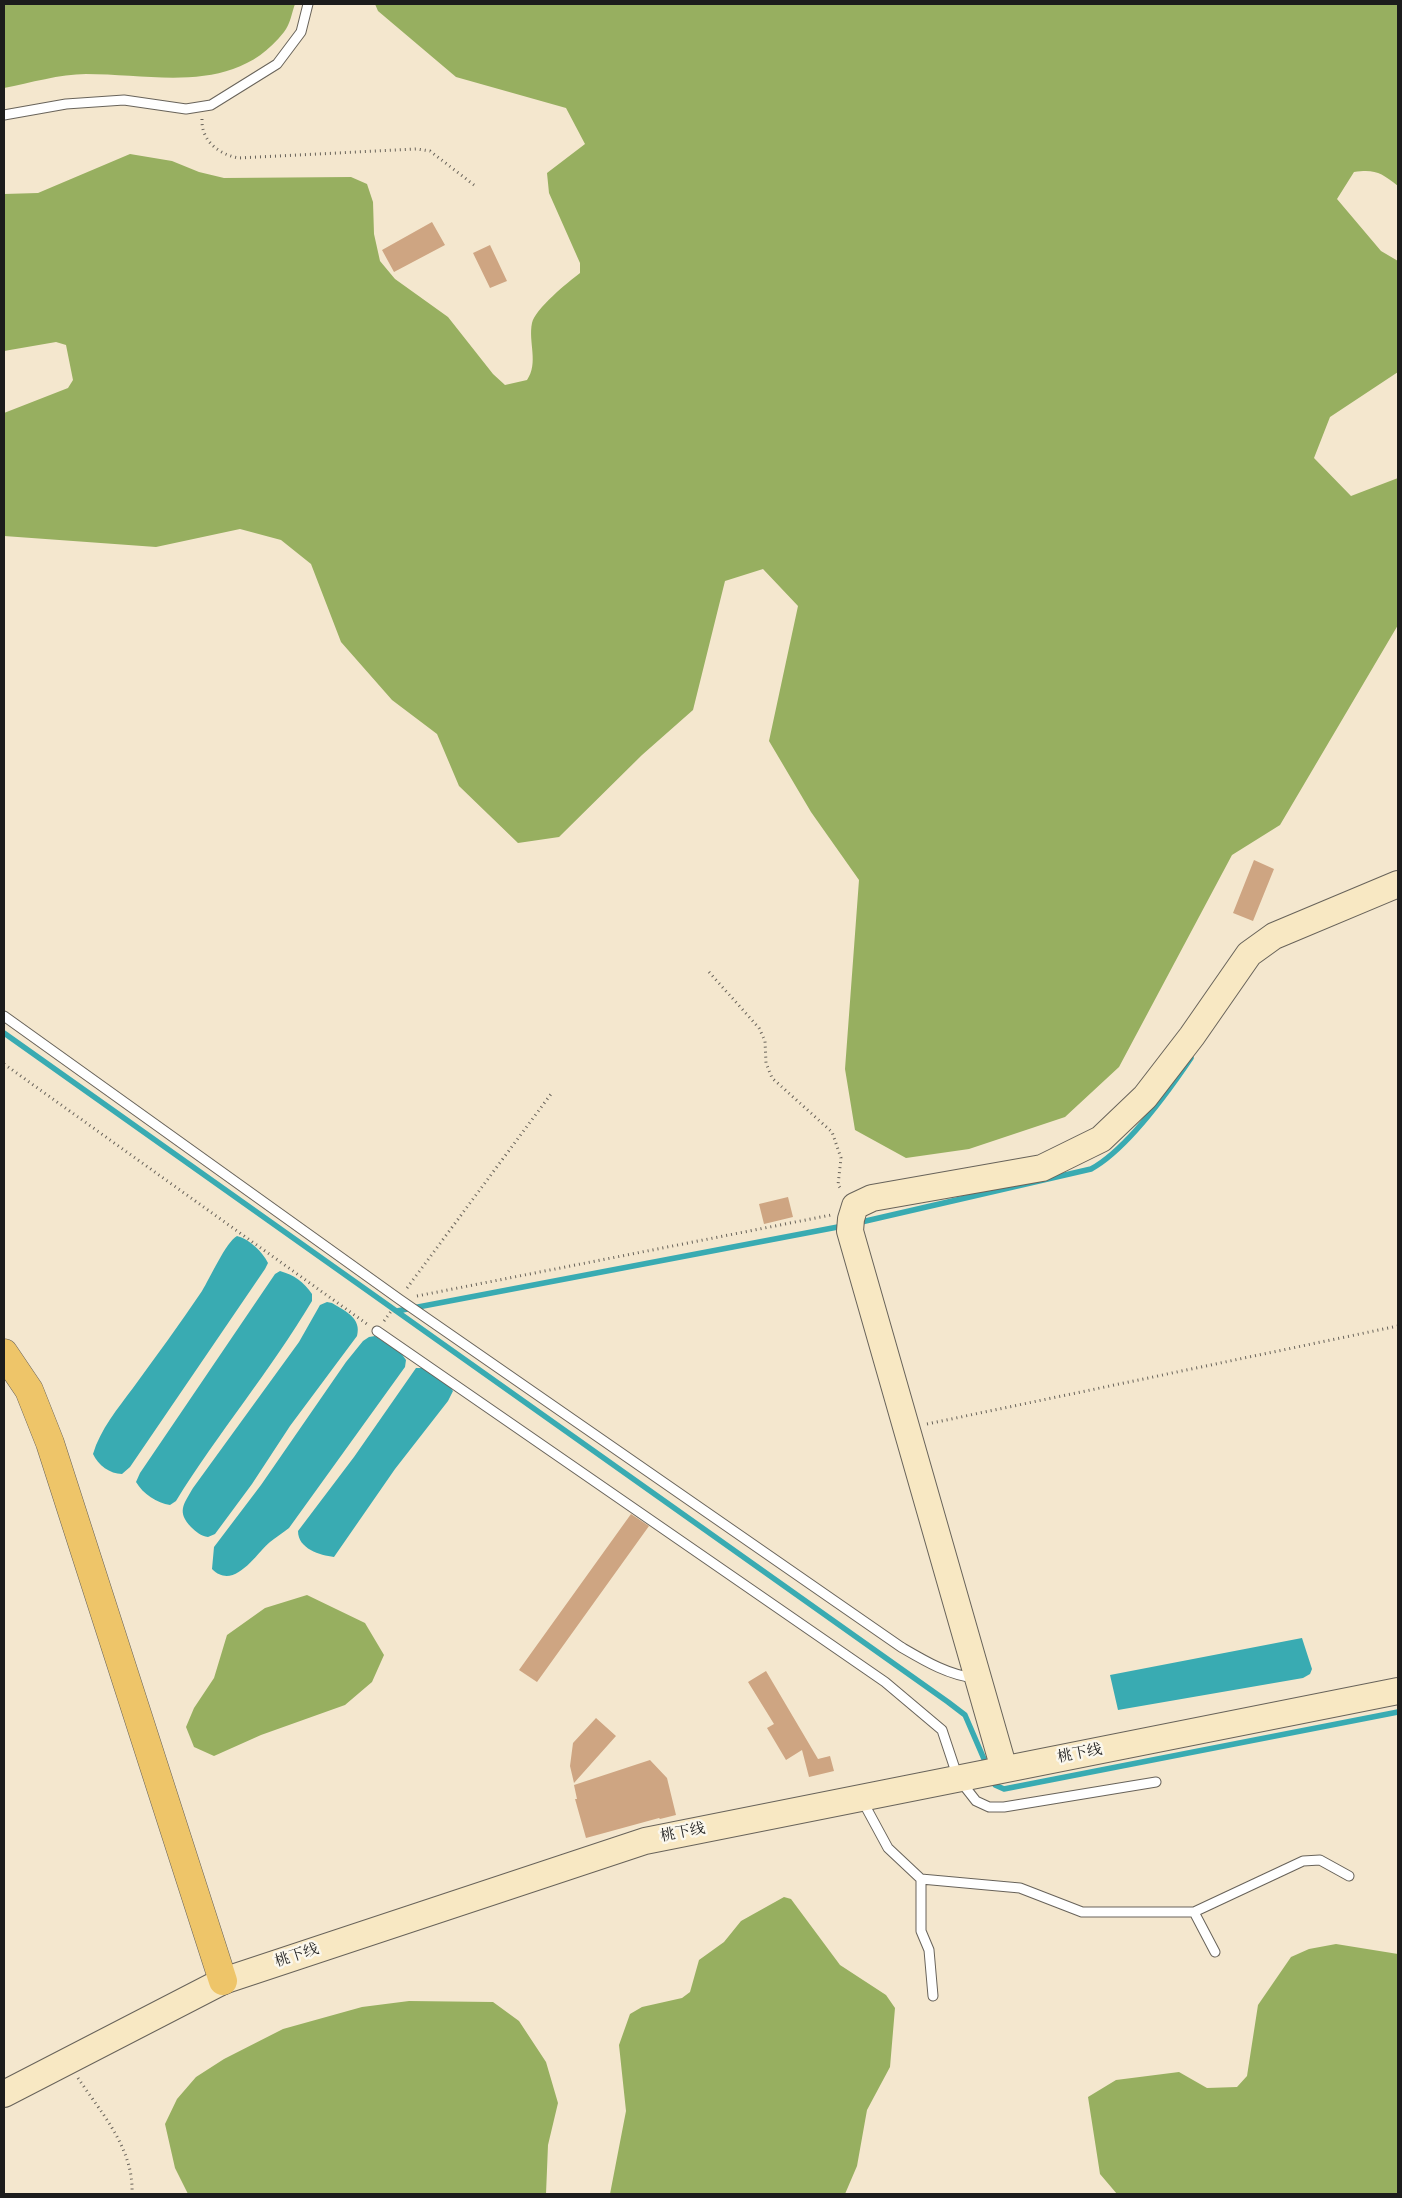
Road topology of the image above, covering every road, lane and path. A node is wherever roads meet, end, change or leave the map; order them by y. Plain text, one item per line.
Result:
1 (308, 4) edge
2 (203, 106) junction
3 (4, 115) edge
4 (474, 185) dead end
5 (1398, 884) edge
6 (709, 972) dead end
7 (4, 1016) edge
8 (4, 1064) edge
9 (551, 1094) dead end
10 (855, 1206) junction
11 (399, 1300) junction
12 (1398, 1326) edge
13 (377, 1331) junction
14 (4, 1353) edge
15 (907, 1428) junction
16 (978, 1678) junction
17 (1398, 1691) edge
18 (1004, 1769) junction
19 (958, 1778) junction
20 (1156, 1782) dead end
21 (861, 1797) junction
22 (1349, 1876) dead end
23 (921, 1879) junction
24 (1194, 1912) junction
25 (1215, 1952) dead end
26 (223, 1981) junction
27 (933, 1996) dead end
28 (67, 2061) junction
29 (4, 2094) edge
30 (132, 2194) edge

1 - 2 lane
2 - 3 lane
2 - 4 path
5 - 10 main road
6 - 10 path
7 - 11 lane
8 - 13 path
9 - 11 path
10 - 11 path
10 - 15 main road
11 - 13 path
11 - 16 lane
12 - 15 path
13 - 19 lane
14 - 26 highway
15 - 16 main road
16 - 18 main road
17 - 18 main road, 桃下线
18 - 19 main road, 桃下线
19 - 20 lane
19 - 21 main road, 桃下线
21 - 23 lane
21 - 26 main road, 桃下线
22 - 24 lane
23 - 24 lane
23 - 27 lane
24 - 25 lane
26 - 28 main road, 桃下线
28 - 29 main road, 桃下线
28 - 30 path

